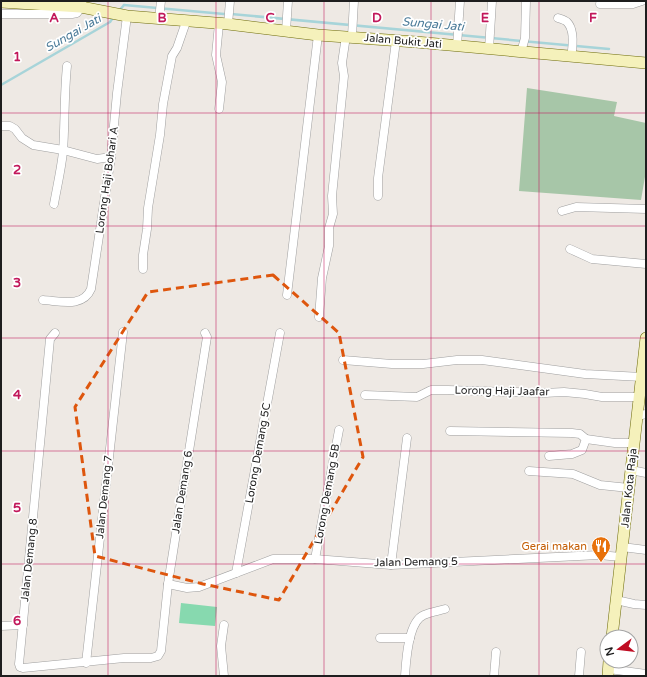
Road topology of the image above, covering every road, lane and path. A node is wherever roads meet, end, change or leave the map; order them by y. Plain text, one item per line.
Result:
1 (161, 1) edge
2 (230, 1) edge
3 (288, 1) edge
4 (354, 1) edge
5 (460, 1) edge
6 (492, 1) edge
7 (526, 1) edge
8 (642, 1) edge
9 (1, 2) edge
10 (81, 4) edge
11 (600, 4) dead end
12 (1, 14) edge
13 (160, 15) junction
14 (125, 16) junction
15 (558, 18) dead end
16 (186, 22) junction
17 (286, 23) junction
18 (223, 24) junction
19 (351, 31) junction
20 (318, 35) junction
21 (457, 39) junction
22 (396, 41) junction
23 (489, 42) junction
24 (523, 46) junction
25 (572, 49) junction
26 (644, 62) edge
27 (67, 66) dead end
28 (219, 109) dead end
29 (1, 126) edge
30 (63, 150) junction
31 (111, 157) junction
32 (378, 196) dead end
33 (54, 204) dead end
34 (646, 209) edge
35 (562, 211) dead end
36 (570, 250) dead end
37 (646, 264) edge
38 (143, 269) dead end
39 (287, 295) dead end
40 (43, 300) dead end
41 (319, 317) dead end
42 (123, 332) dead end
43 (55, 333) dead end
44 (206, 333) dead end
45 (280, 333) dead end
46 (646, 338) edge
47 (646, 343) edge
48 (343, 360) dead end
49 (642, 377) junction
50 (365, 395) dead end
51 (639, 397) junction
52 (642, 415) edge
53 (339, 430) dead end
54 (450, 431) dead end
55 (407, 438) dead end
56 (586, 439) junction
57 (634, 443) junction
58 (549, 456) dead end
59 (631, 470) junction
60 (529, 471) dead end
61 (646, 473) edge
62 (629, 488) junction
63 (646, 550) edge
64 (622, 552) junction
65 (315, 559) junction
66 (391, 565) junction
67 (236, 573) junction
68 (168, 584) junction
69 (616, 600) junction
70 (646, 605) edge
71 (445, 609) dead end
72 (23, 625) junction
73 (224, 625) dead end
74 (1, 626) edge
75 (613, 629) edge
76 (380, 638) dead end
77 (410, 638) junction
78 (161, 650) joint
79 (496, 652) dead end
80 (582, 652) dead end
81 (86, 663) junction
82 (609, 669) edge
83 (646, 674) edge
84 (224, 676) edge
85 (405, 676) edge
86 (494, 676) edge
87 (579, 676) edge

1 - 13 street
2 - 18 street
3 - 17 street
4 - 19 street
5 - 21 street
6 - 23 street
7 - 24 street
8 - 11 street
9 - 10 street, Jalan Bukit Jati
10 - 12 street
10 - 14 street, Jalan Bukit Jati
13 - 14 street, Jalan Bukit Jati
13 - 16 street, Jalan Bukit Jati
14 - 31 street, Lorong Haji Bohari A
15 - 25 street
16 - 18 street, Jalan Bukit Jati
16 - 38 street
17 - 18 street, Jalan Bukit Jati
17 - 20 street, Jalan Bukit Jati
18 - 28 street
19 - 20 street, Jalan Bukit Jati
19 - 22 street, Jalan Bukit Jati
19 - 41 street
20 - 39 street
21 - 22 street, Jalan Bukit Jati
21 - 23 street, Jalan Bukit Jati
22 - 32 street
23 - 24 street, Jalan Bukit Jati
24 - 25 street, Jalan Bukit Jati
25 - 26 street, Jalan Bukit Jati
27 - 30 street
29 - 30 street
30 - 31 street
30 - 33 street
31 - 40 street, Lorong Haji Bohari A
34 - 35 street
36 - 37 street
42 - 81 street, Jalan Demang 7
43 - 72 street, Jalan Demang 8
44 - 68 street, Jalan Demang 6
45 - 67 street, Lorong Demang 5C
46 - 47 street, Jalan Kota Raja
47 - 49 street, Jalan Kota Raja
48 - 49 street
49 - 51 street, Jalan Kota Raja
50 - 51 street, Lorong Haji Jaafar
51 - 52 street, Jalan Kota Raja
52 - 57 street, Jalan Kota Raja
53 - 65 street, Lorong Demang 5B
54 - 56 street
55 - 66 street
56 - 57 street
56 - 58 street
57 - 59 street, Jalan Kota Raja
59 - 61 street
59 - 62 street, Jalan Kota Raja
60 - 62 street
62 - 64 street, Jalan Kota Raja
63 - 64 street, Jalan Demang 5
64 - 66 street, Jalan Demang 5
64 - 69 street, Jalan Kota Raja
65 - 66 street, Jalan Demang 5
65 - 67 street, Jalan Demang 5
67 - 68 street, Jalan Demang 5
68 - 78 street, Jalan Demang 6
69 - 70 street
69 - 75 street, Jalan Kota Raja
71 - 77 street
72 - 74 street
72 - 81 street, Jalan Demang 8
73 - 84 street
76 - 77 street
77 - 85 street
78 - 81 street, Jalan Demang 8
79 - 86 street
80 - 87 street
82 - 83 street

